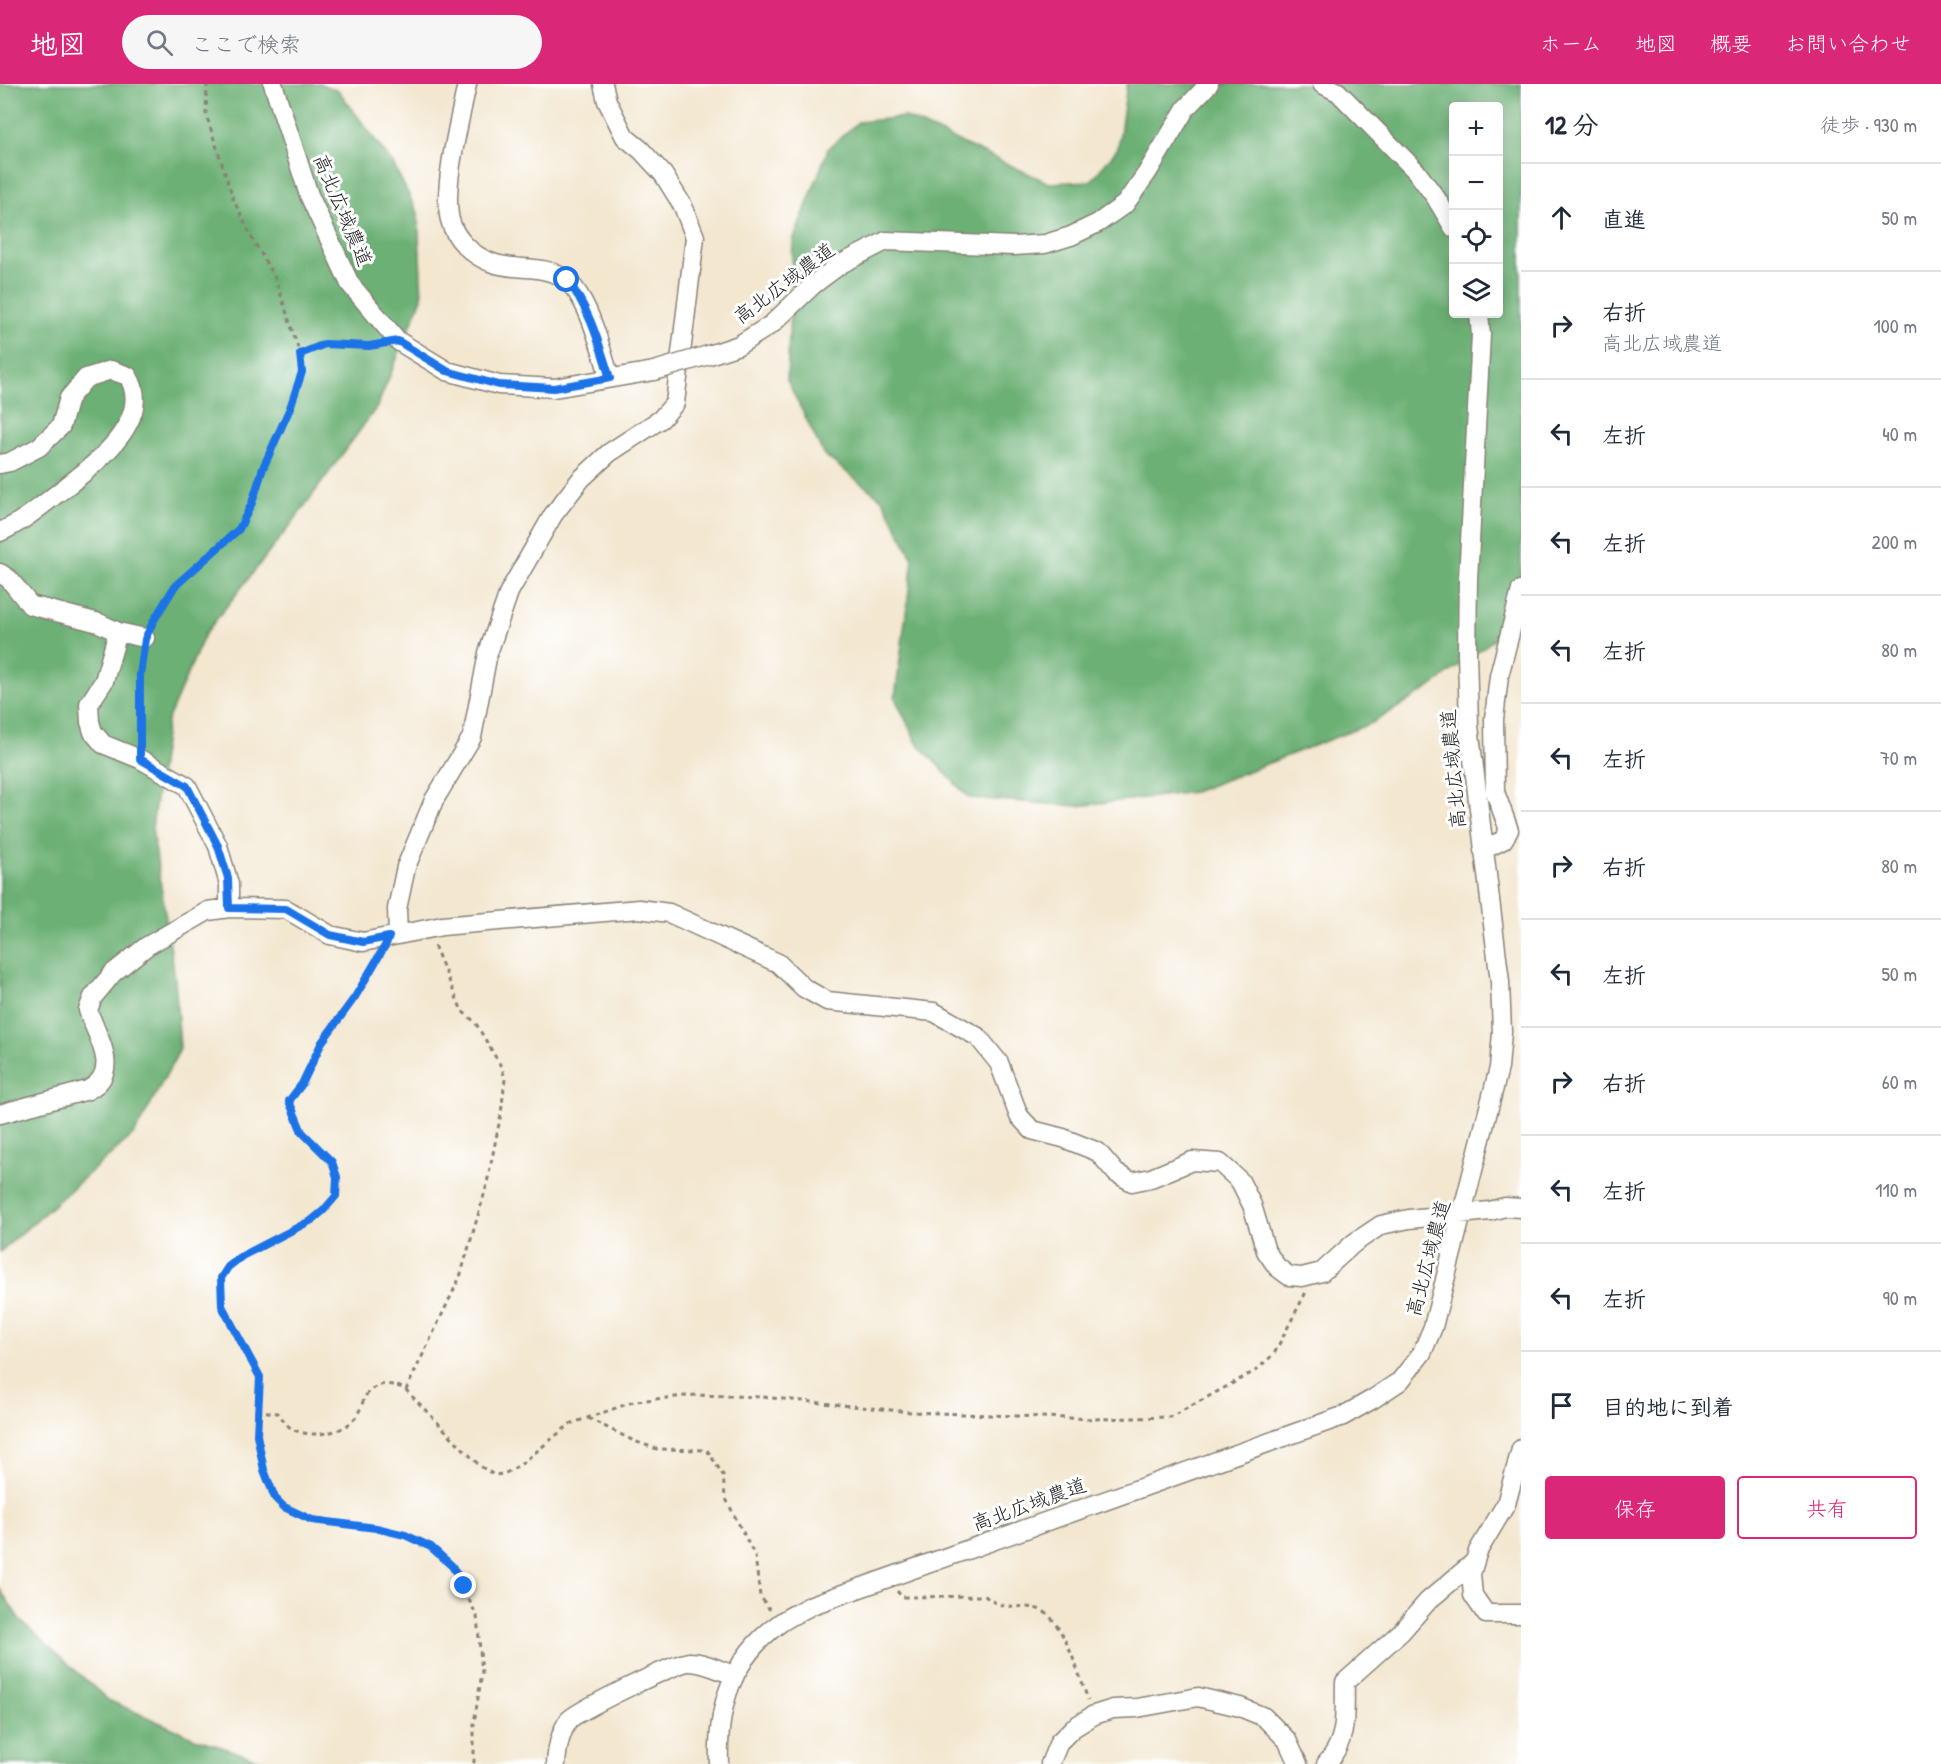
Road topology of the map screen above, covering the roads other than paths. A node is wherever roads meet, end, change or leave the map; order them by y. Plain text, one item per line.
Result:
1 (273, 84) edge
2 (467, 84) edge
3 (603, 84) edge
4 (1209, 84) edge
5 (1322, 84) edge
6 (1449, 220) edge
7 (1479, 318) edge
8 (610, 378) junction
9 (0, 464) edge
10 (0, 532) edge
11 (0, 573) edge
12 (1521, 590) edge
13 (118, 632) junction
14 (145, 639) road end
15 (1484, 850) junction
16 (229, 908) junction
17 (393, 936) junction
18 (0, 1114) edge
19 (1521, 1208) edge
20 (1463, 1215) junction
21 (1521, 1449) edge
22 (1474, 1562) junction
23 (1521, 1614) edge
24 (733, 1675) junction
25 (556, 1764) edge
26 (719, 1764) edge
27 (1050, 1764) edge
28 (1298, 1764) edge
29 (1326, 1764) edge

1 - 8 street, 高北広域農道
2 - 8 street
3 - 17 street
4 - 8 street, 高北広域農道, bridge
5 - 6 street
7 - 15 street, 高北広域農道
9 - 10 street
11 - 13 street
12 - 15 street
13 - 14 street
13 - 16 street
15 - 20 street, 高北広域農道
16 - 17 street
16 - 18 street
17 - 20 street
19 - 20 street
20 - 24 street, 高北広域農道
21 - 22 street
22 - 23 street
22 - 29 street
24 - 25 street
24 - 26 street, 高北広域農道
27 - 28 street

